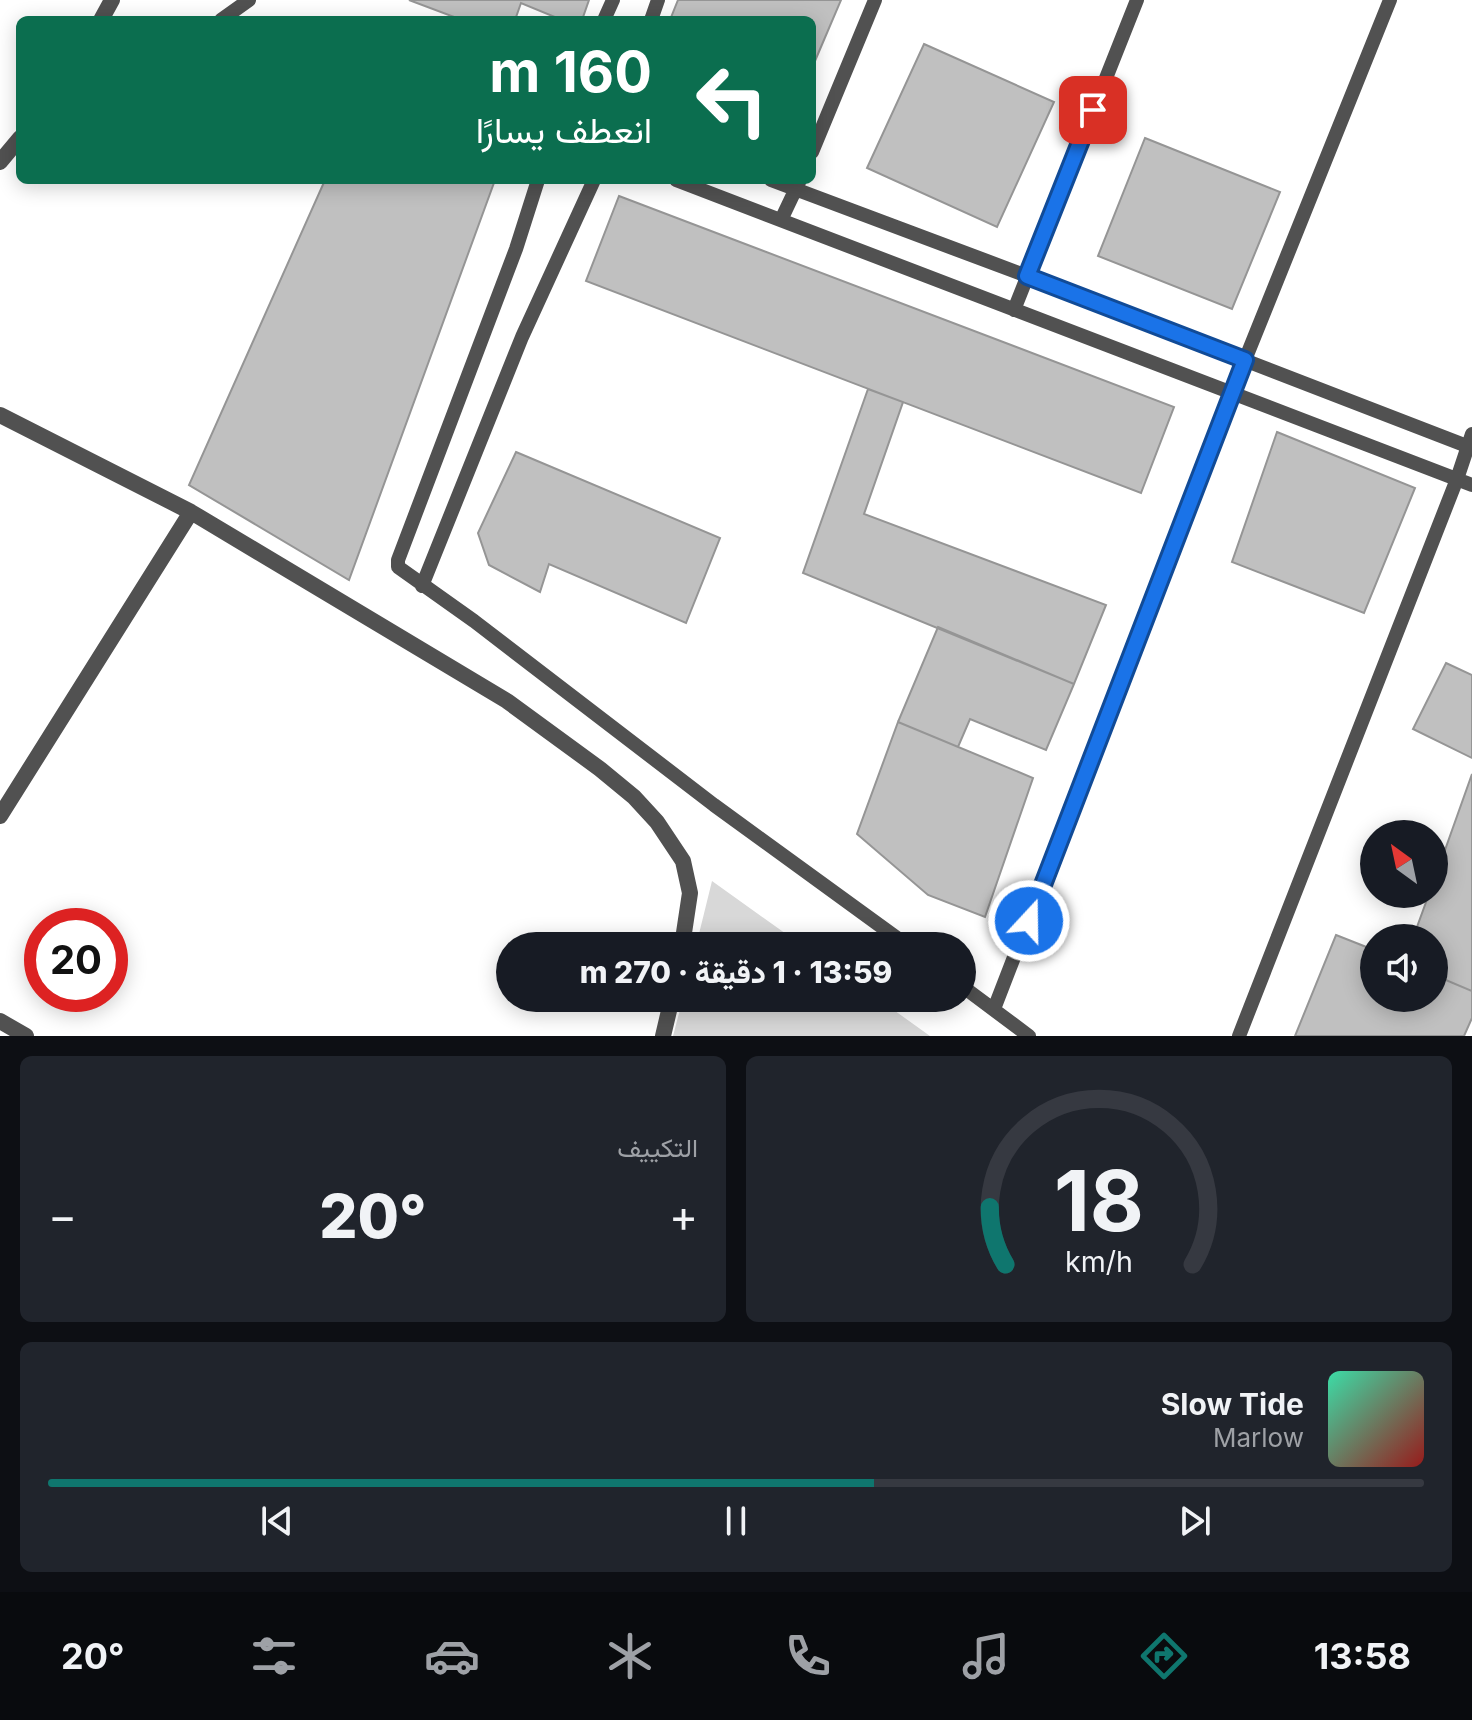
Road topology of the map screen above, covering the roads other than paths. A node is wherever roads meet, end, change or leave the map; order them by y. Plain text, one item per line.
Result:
1 (249, 0) edge
2 (875, 0) edge
3 (1137, 0) edge
4 (1390, 0) edge
5 (227, 16) edge
6 (816, 142) edge
7 (16, 143) edge
8 (0, 162) edge
9 (537, 184) edge
10 (592, 184) edge
11 (686, 184) edge
12 (798, 185) edge
13 (781, 220) junction
14 (1027, 276) junction
15 (1014, 310) junction
16 (1245, 360) junction
17 (1233, 392) junction
18 (0, 415) edge
19 (1470, 443) edge
20 (1457, 479) junction
21 (1472, 485) edge
22 (191, 512) junction
23 (422, 586) junction
24 (0, 816) edge
25 (684, 932) edge
26 (889, 932) edge
27 (976, 996) edge
28 (994, 1009) junction
29 (669, 1012) edge
30 (0, 1021) edge
31 (26, 1036) edge
32 (663, 1036) edge
33 (1029, 1036) edge
34 (1239, 1036) edge

1 - 5 lane
2 - 6 lane
3 - 14 lane
4 - 16 lane
7 - 8 street
9 - 23 lane
10 - 23 lane
11 - 13 lane
12 - 13 lane
12 - 14 lane
13 - 15 lane
14 - 15 lane
14 - 16 lane
15 - 17 lane
16 - 17 lane
16 - 19 lane
17 - 20 lane
17 - 28 lane
18 - 22 street
19 - 20 lane
20 - 21 lane
20 - 34 lane
22 - 24 street
22 - 25 street
23 - 26 lane
27 - 28 lane
28 - 33 lane
29 - 32 street
30 - 31 street

